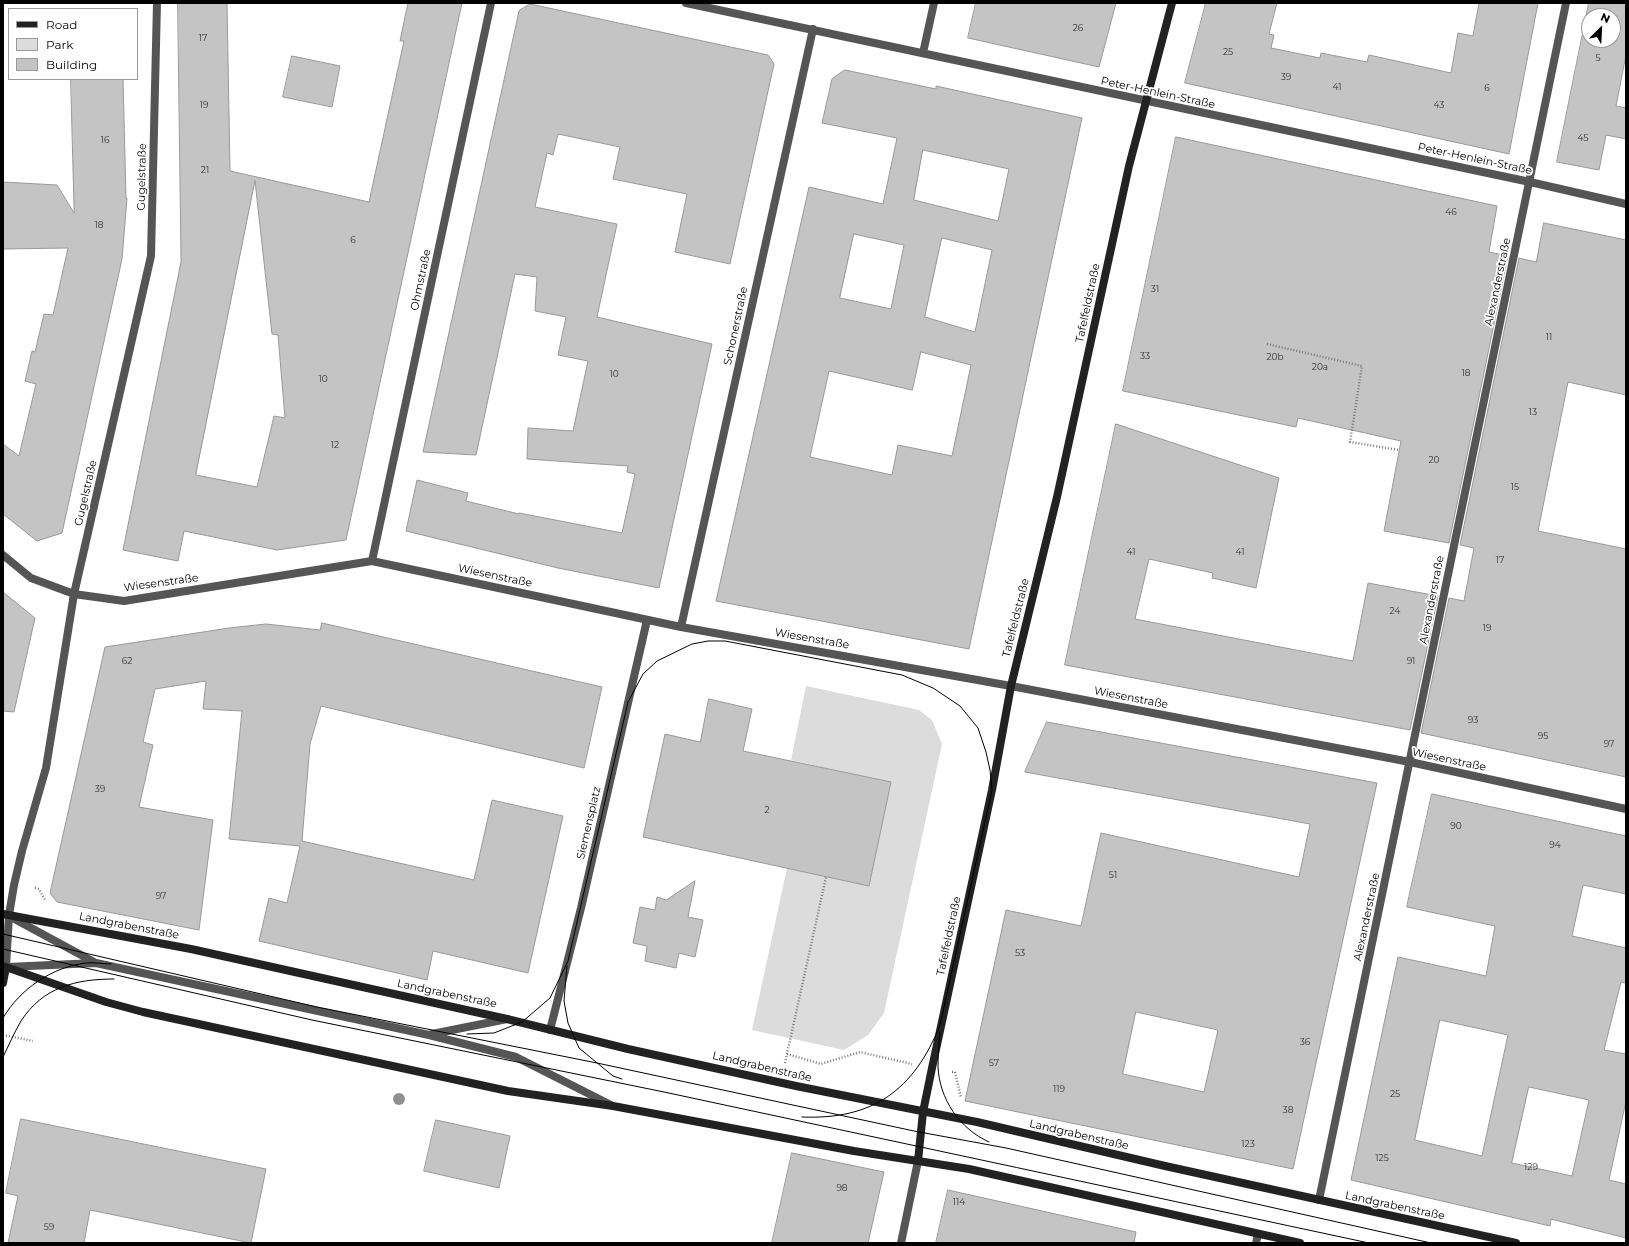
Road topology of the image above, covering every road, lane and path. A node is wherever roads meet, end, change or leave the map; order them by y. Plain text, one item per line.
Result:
1 (157, 3) edge
2 (491, 3) edge
3 (686, 3) edge
4 (934, 3) edge
5 (1172, 3) edge
6 (1566, 3) edge
7 (813, 29) junction
8 (923, 53) junction
9 (1145, 101) junction
10 (1530, 182) junction
11 (1626, 204) edge
12 (1267, 344) dead end
13 (1399, 450) dead end
14 (3, 555) edge
15 (372, 561) junction
16 (74, 594) junction
17 (647, 620) junction
18 (681, 627) junction
19 (1011, 686) junction
20 (1410, 762) junction
21 (1626, 809) edge
22 (826, 877) dead end
23 (6, 915) edge
24 (96, 963) junction
25 (4, 966) edge
26 (3, 984) edge
27 (507, 1018) junction
28 (550, 1030) junction
29 (3, 1035) edge
30 (429, 1035) junction
31 (33, 1041) dead end
32 (787, 1054) junction
33 (932, 1068) junction
34 (781, 1082) junction
35 (965, 1103) dead end
36 (613, 1106) junction
37 (923, 1112) junction
38 (918, 1161) junction
39 (1319, 1200) junction
40 (1258, 1234) junction
41 (900, 1243) edge
42 (1256, 1243) edge
43 (1300, 1243) edge
44 (1516, 1243) edge

1 - 16 street, Gugelstraße
2 - 15 street, Ohmstraße
3 - 7 street, Peter-Henlein-Straße
4 - 8 street
5 - 9 main road, Tafelfeldstraße
6 - 10 street, Alexanderstraße
7 - 8 street, Peter-Henlein-Straße
7 - 18 street, Schonerstraße
8 - 9 street, Peter-Henlein-Straße
9 - 10 street, Peter-Henlein-Straße
9 - 19 main road, Tafelfeldstraße
10 - 11 street, Peter-Henlein-Straße
10 - 20 street, Alexanderstraße
12 - 13 path
14 - 16 street, Wiesenstraße
15 - 16 street, Wiesenstraße
15 - 17 street, Wiesenstraße
16 - 23 street, Gugelstraße
17 - 18 street, Wiesenstraße
17 - 28 street, Siemensplatz
18 - 19 street, Wiesenstraße
19 - 20 street, Wiesenstraße
19 - 33 main road, Tafelfeldstraße
20 - 21 street, Wiesenstraße
20 - 39 street, Alexanderstraße
22 - 32 path
23 - 24 street
23 - 25 street, Gugelstraße
23 - 27 main road, Landgrabenstraße
24 - 25 street
24 - 30 street
25 - 26 main road, Gugelstraße
25 - 36 main road
27 - 28 main road, Landgrabenstraße
27 - 30 street
28 - 34 main road, Landgrabenstraße
29 - 31 path
30 - 36 street
32 - 33 path
32 - 34 path
33 - 35 path
33 - 37 main road, Tafelfeldstraße
34 - 37 main road, Landgrabenstraße
36 - 38 main road
37 - 38 main road, Tafelfeldstraße
37 - 39 main road, Landgrabenstraße
38 - 40 main road
38 - 41 street, Tafelfeldstraße
39 - 44 main road, Landgrabenstraße
40 - 42 street
40 - 43 main road

